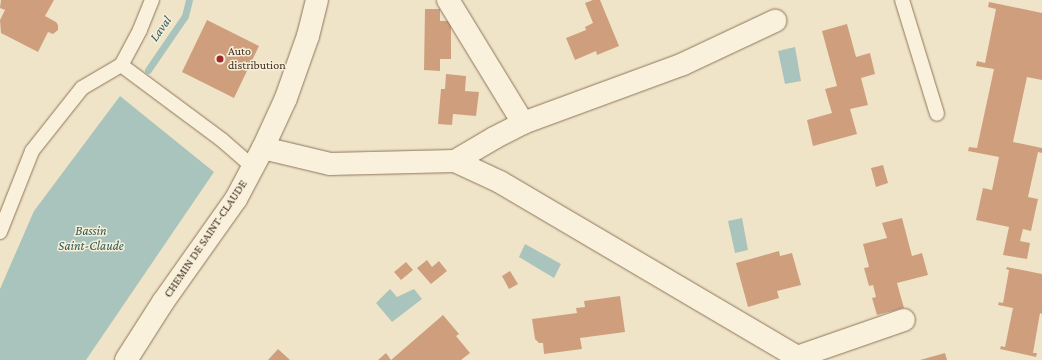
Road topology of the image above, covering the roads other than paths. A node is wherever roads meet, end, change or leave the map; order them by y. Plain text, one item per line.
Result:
1 (152, 0) edge
2 (317, 0) edge
3 (448, 0) edge
4 (902, 0) edge
5 (775, 21) dead end
6 (120, 65) junction
7 (937, 114) dead end
8 (523, 123) junction
9 (263, 148) junction
10 (455, 161) junction
11 (252, 167) junction
12 (0, 232) edge
13 (904, 320) dead end
14 (797, 358) edge
15 (126, 360) edge

1 - 6 lane
2 - 9 street, CHEMIN DE SAINT-CLAUDE
3 - 8 street
4 - 7 lane
5 - 8 street
6 - 11 lane
6 - 12 lane
8 - 10 street
9 - 10 street
9 - 11 street, CHEMIN DE SAINT-CLAUDE
10 - 14 street
11 - 15 street, CHEMIN DE SAINT-CLAUDE
13 - 14 street

